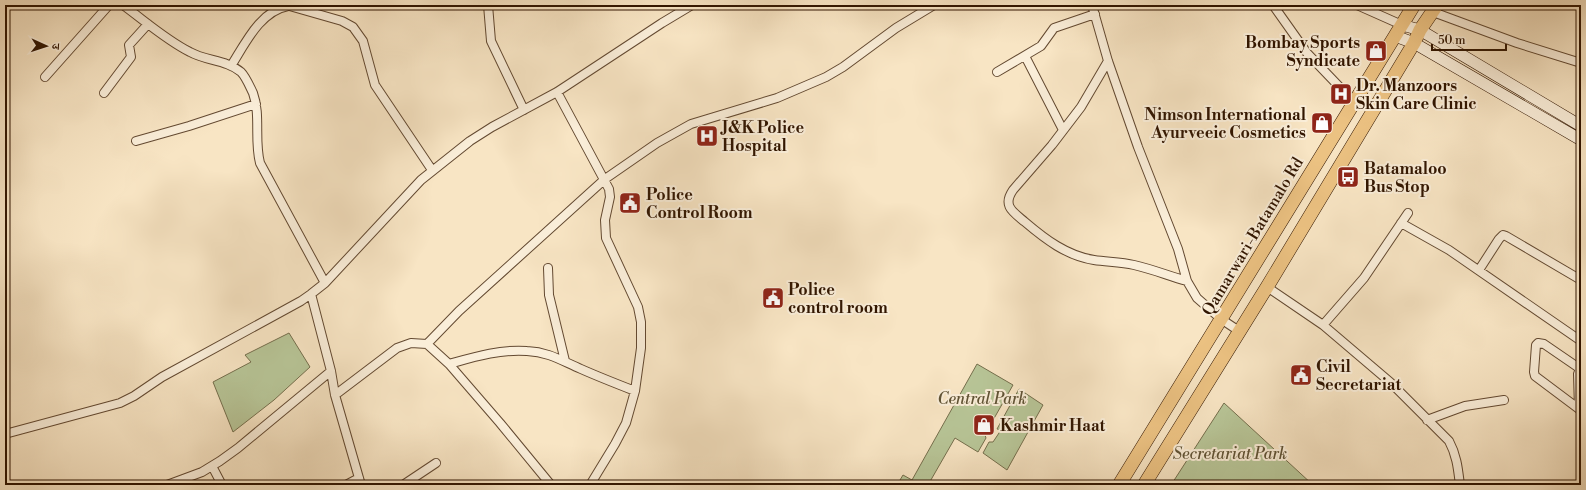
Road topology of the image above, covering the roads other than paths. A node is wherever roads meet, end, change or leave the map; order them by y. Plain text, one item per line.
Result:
1 (109, 5) edge
2 (123, 5) edge
3 (488, 5) edge
4 (692, 5) edge
5 (934, 5) edge
6 (1092, 5) edge
7 (1273, 5) edge
8 (1414, 5) edge
9 (287, 6) edge
10 (1362, 6) edge
11 (1435, 8) edge
12 (1095, 14) junction
13 (148, 24) junction
14 (1399, 30) junction
15 (1420, 30) junction
16 (1414, 43) junction
17 (1024, 56) junction
18 (1108, 61) junction
19 (1581, 64) edge
20 (230, 66) junction
21 (997, 72) dead end
22 (45, 77) dead end
23 (557, 92) junction
24 (104, 93) dead end
25 (1353, 101) junction
26 (256, 104) junction
27 (524, 110) junction
28 (1581, 126) edge
29 (1063, 130) junction
30 (1581, 140) edge
31 (136, 141) dead end
32 (432, 170) junction
33 (605, 179) junction
34 (1408, 213) dead end
35 (1401, 223) junction
36 (548, 268) dead end
37 (1478, 270) junction
38 (1581, 280) edge
39 (1187, 281) junction
40 (325, 283) junction
41 (1268, 287) junction
42 (311, 294) junction
43 (1221, 319) junction
44 (1323, 325) junction
45 (1239, 331) junction
46 (1581, 341) edge
47 (427, 344) junction
48 (565, 361) junction
49 (449, 364) junction
50 (1580, 367) edge
51 (331, 371) junction
52 (635, 391) junction
53 (335, 395) junction
54 (1504, 400) dead end
55 (1580, 410) edge
56 (1427, 420) junction
57 (5, 434) edge
58 (436, 463) dead end
59 (212, 466) junction
60 (360, 482) edge
61 (167, 485) edge
62 (222, 485) edge
63 (346, 485) edge
64 (403, 485) edge
65 (551, 485) edge
66 (590, 485) edge
67 (1119, 485) edge
68 (1144, 485) edge
69 (1460, 485) edge

1 - 22 street
2 - 13 street
3 - 27 street
4 - 23 street
5 - 33 street
6 - 12 street
7 - 25 street
8 - 14 main road, Qamarwari-Batamalo Rd
9 - 20 street
9 - 32 street
10 - 14 street
11 - 15 main road
11 - 19 street
12 - 17 street
12 - 18 street
13 - 20 street
13 - 24 street
14 - 15 main road
14 - 16 main road
14 - 25 main road, Qamarwari-Batamalo Rd
15 - 16 main road
15 - 28 main road
16 - 30 main road
16 - 41 main road
17 - 21 street
17 - 29 street
18 - 29 street
18 - 39 street
20 - 26 street
23 - 27 street
23 - 33 street
25 - 43 main road, Qamarwari-Batamalo Rd
26 - 31 street
26 - 40 street
27 - 32 street
29 - 39 street
32 - 40 street
33 - 47 street
33 - 52 street
34 - 35 street
35 - 37 street
35 - 44 street
36 - 48 street
37 - 38 street
37 - 46 street
39 - 43 street
40 - 42 street
41 - 44 street
41 - 45 main road
42 - 51 street
42 - 57 street
43 - 45 street
43 - 67 main road, Qamarwari-Batamalo Rd
44 - 56 street
45 - 68 main road
47 - 49 street
47 - 53 street
48 - 49 street
48 - 52 street
49 - 65 street
50 - 55 street
50 - 55 street
51 - 53 street
51 - 59 street
52 - 66 street
53 - 60 street
54 - 56 street
56 - 69 street
58 - 64 street
59 - 61 street
59 - 62 street
60 - 63 street

